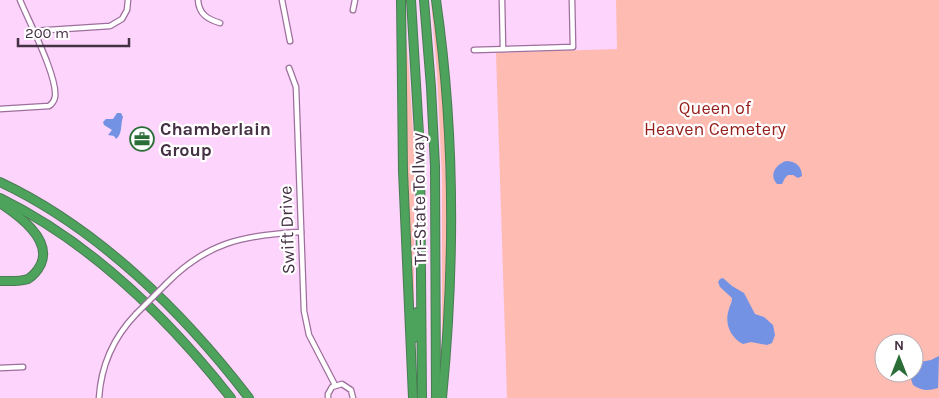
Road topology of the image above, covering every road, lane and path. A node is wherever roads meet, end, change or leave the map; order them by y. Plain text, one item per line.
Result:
1 (20, 0) edge
2 (128, 0) edge
3 (198, 0) edge
4 (282, 0) edge
5 (355, 0) edge
6 (401, 0) edge
7 (411, 0) edge
8 (424, 0) edge
9 (436, 0) edge
10 (502, 0) edge
11 (572, 0) edge
12 (353, 10) dead end
13 (220, 23) dead end
14 (33, 31) junction
15 (290, 42) dead end
16 (503, 48) junction
17 (474, 50) dead end
18 (289, 68) dead end
19 (0, 109) edge
20 (0, 182) edge
21 (0, 198) edge
22 (0, 203) edge
23 (301, 232) junction
24 (0, 282) edge
25 (421, 293) junction
26 (23, 367) dead end
27 (0, 368) edge
28 (412, 372) junction
29 (335, 385) junction
30 (99, 398) edge
31 (231, 398) edge
32 (249, 398) edge
33 (328, 398) edge
34 (353, 398) edge
35 (413, 398) edge
36 (422, 398) edge
37 (436, 398) edge
38 (442, 398) edge

1 - 14 street
2 - 14 street
3 - 13 street
4 - 15 street
5 - 12 street
6 - 28 highway
7 - 25 highway, Tri-State Tollway
8 - 37 highway, Tri-State Tollway
9 - 38 highway
10 - 16 street
11 - 16 street
14 - 19 street
16 - 17 street
18 - 23 street, Swift Drive
20 - 32 highway
21 - 31 highway
22 - 24 highway
23 - 29 street, Swift Drive
23 - 30 street, bridge
25 - 28 highway
25 - 36 highway, Tri-State Tollway
26 - 27 street
28 - 35 highway
29 - 33 street
29 - 34 street

